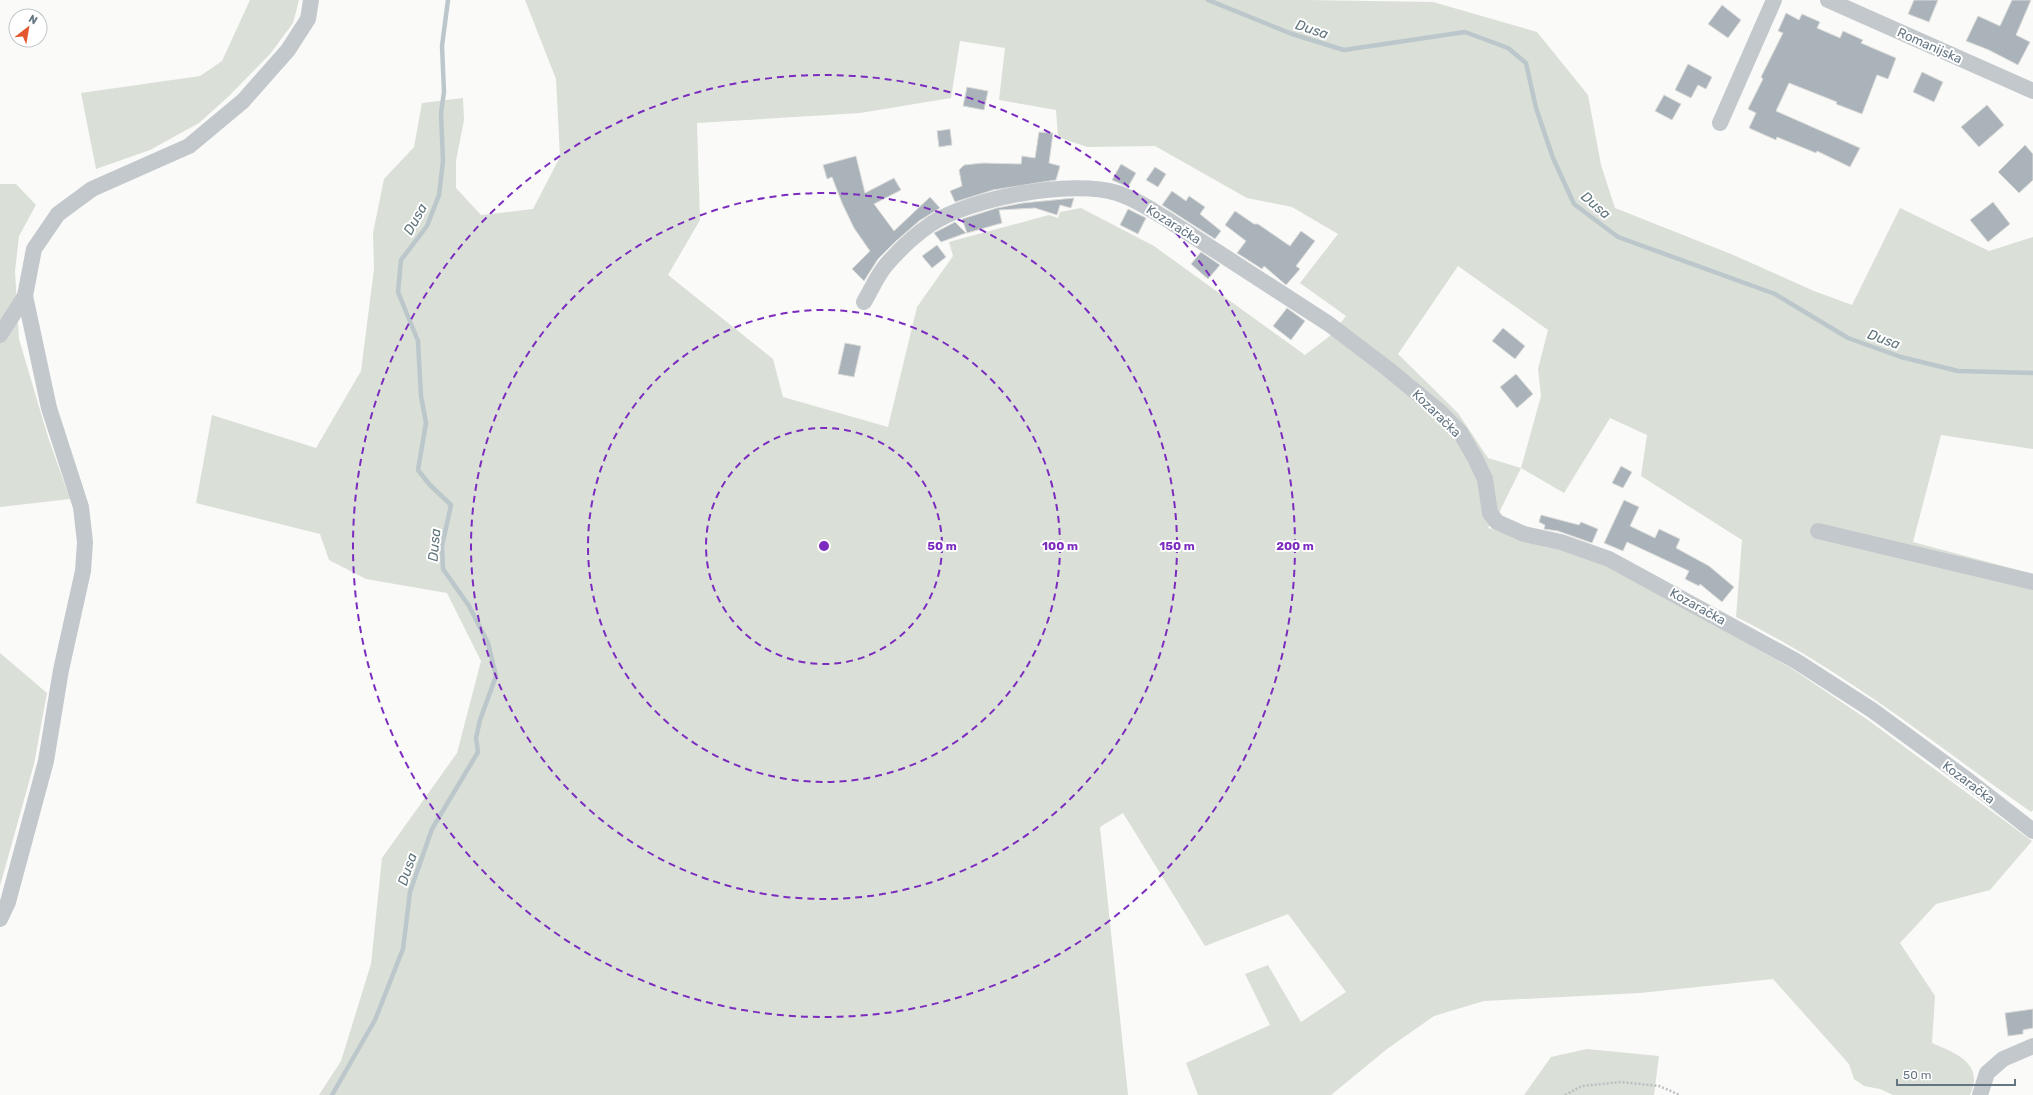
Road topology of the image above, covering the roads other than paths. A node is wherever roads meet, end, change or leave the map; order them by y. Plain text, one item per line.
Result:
1 (311, 0) edge
2 (1774, 0) edge
3 (1828, 0) edge
4 (2033, 91) edge
5 (1720, 123) dead end
6 (25, 296) junction
7 (864, 302) dead end
8 (0, 336) edge
9 (1818, 530) dead end
10 (2033, 582) edge
11 (2033, 831) edge
12 (0, 919) edge
13 (2033, 1046) edge
14 (1980, 1095) edge

1 - 6 street
2 - 5 street
3 - 4 street, Romanijska
6 - 8 street
6 - 12 street
7 - 11 street, Kozaračka
9 - 10 street
13 - 14 street

